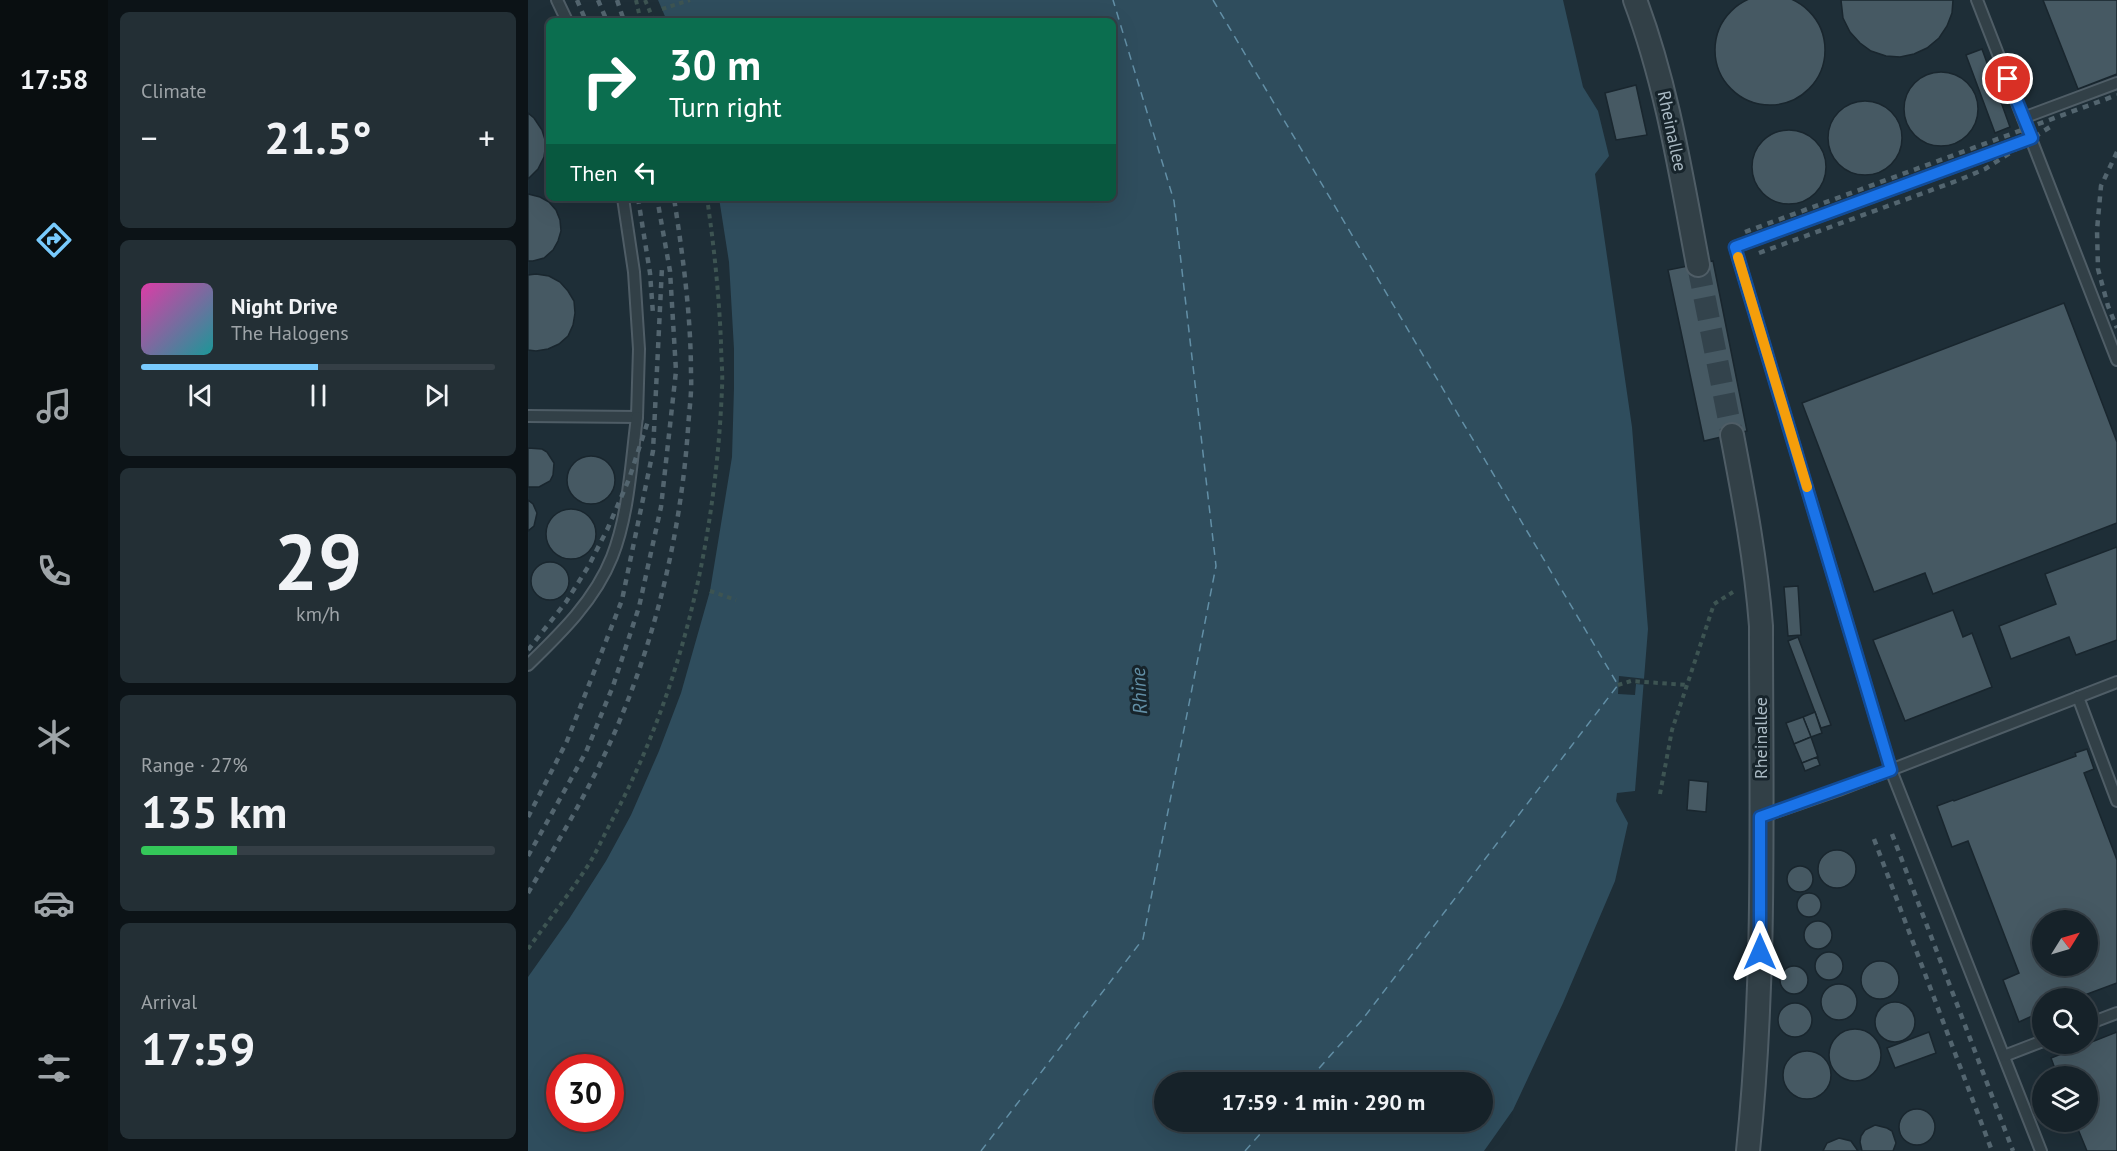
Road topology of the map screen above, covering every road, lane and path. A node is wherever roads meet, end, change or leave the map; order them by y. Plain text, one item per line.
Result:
1 (557, 0) edge
2 (636, 0) edge
3 (645, 0) edge
4 (690, 0) edge
5 (1635, 0) edge
6 (1977, 0) edge
7 (662, 9) dead end
8 (566, 18) edge
9 (641, 18) edge
10 (653, 18) edge
11 (2117, 82) edge
12 (2023, 118) junction
13 (2032, 138) junction
14 (623, 201) edge
15 (707, 201) edge
16 (1698, 264) tunnel mouth
17 (2117, 360) edge
18 (528, 416) edge
19 (637, 417) junction
20 (1732, 435) tunnel mouth
21 (1757, 578) junction
22 (710, 591) dead end
23 (736, 600) dead end
24 (528, 665) edge
25 (2117, 682) edge
26 (1618, 685) dead end
27 (1687, 685) junction
28 (2078, 697) junction
29 (1891, 770) junction
30 (1660, 794) dead end
31 (2117, 801) edge
32 (1760, 817) junction
33 (528, 949) edge
34 (2117, 1012) edge
35 (2098, 1020) edge
36 (2032, 1045) edge
37 (2004, 1056) junction
38 (1748, 1151) edge
39 (2042, 1151) edge

1 - 8 lane
2 - 9 path
3 - 10 path
4 - 7 path
5 - 16 street, Rheinallee
6 - 12 lane
11 - 12 lane
12 - 13 lane
13 - 17 lane
13 - 29 lane
14 - 19 lane
15 - 33 path
18 - 19 lane
19 - 24 lane
20 - 21 street, Rheinallee
21 - 27 path
21 - 32 street, Rheinallee
22 - 23 path
25 - 28 lane
26 - 27 path
27 - 30 path
28 - 29 lane
28 - 31 lane
29 - 32 lane
29 - 37 lane
32 - 38 street, Rheinallee
34 - 35 lane
36 - 37 lane
37 - 39 lane

